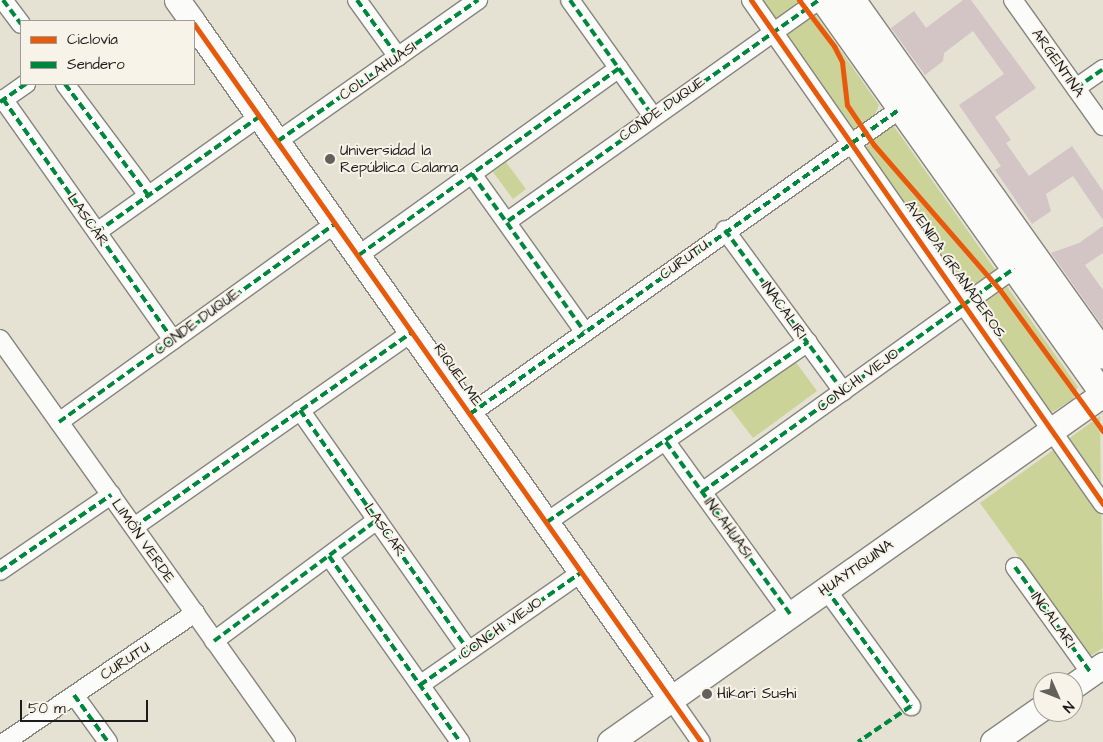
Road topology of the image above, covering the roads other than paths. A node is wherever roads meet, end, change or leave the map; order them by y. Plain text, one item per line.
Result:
1 (3, 0) edge
2 (177, 0) edge
3 (357, 0) edge
4 (478, 0) edge
5 (570, 0) edge
6 (751, 0) edge
7 (821, 0) edge
8 (851, 0) edge
9 (1013, 0) edge
10 (192, 20) edge
11 (20, 23) edge
12 (195, 25) edge
13 (774, 32) junction
14 (398, 57) junction
15 (619, 68) junction
16 (1103, 69) edge
17 (24, 85) edge
18 (66, 85) edge
19 (1076, 88) junction
20 (2, 100) edge
21 (900, 109) junction
22 (652, 115) junction
23 (260, 116) junction
24 (1103, 126) edge
25 (278, 141) junction
26 (851, 143) junction
27 (472, 174) junction
28 (148, 195) junction
29 (508, 221) junction
30 (336, 223) junction
31 (725, 230) junction
32 (97, 232) junction
33 (359, 255) junction
34 (1014, 269) junction
35 (965, 304) junction
36 (413, 332) junction
37 (584, 332) junction
38 (0, 339) edge
39 (173, 340) junction
40 (808, 342) junction
41 (1103, 354) edge
42 (843, 391) junction
43 (1103, 394) edge
44 (300, 410) junction
45 (470, 414) junction
46 (59, 422) junction
47 (1054, 428) junction
48 (666, 442) junction
49 (702, 492) junction
50 (111, 495) junction
51 (1103, 504) edge
52 (378, 520) junction
53 (547, 522) junction
54 (134, 527) junction
55 (329, 556) junction
56 (1014, 567) dead end
57 (0, 571) edge
58 (582, 572) junction
59 (826, 589) junction
60 (195, 613) junction
61 (790, 614) junction
62 (214, 640) junction
63 (469, 651) junction
64 (1089, 674) edge
65 (420, 685) junction
66 (74, 695) junction
67 (671, 699) junction
68 (911, 706) dead end
69 (1033, 714) edge
70 (5, 742) edge
71 (108, 742) edge
72 (286, 742) edge
73 (460, 742) edge
74 (610, 742) edge
75 (701, 742) edge
76 (993, 742) edge

1 - 11 street
2 - 10 main road, RIQUELME
3 - 14 street
4 - 14 street, COLLAHUASI
5 - 15 street
6 - 13 street, AVENIDA GRANADEROS
7 - 13 street, CONDE DUQUE
7 - 21 main road
8 - 41 main road
9 - 19 street, ARGENTINA
12 - 23 main road, RIQUELME
13 - 22 street, CONDE DUQUE
13 - 26 street, AVENIDA GRANADEROS
14 - 25 street, COLLAHUASI
15 - 22 street
15 - 27 street
16 - 19 street
17 - 20 street
18 - 28 street
19 - 24 street, ARGENTINA
20 - 32 street, LASCAR
21 - 26 street, CURUTU
21 - 34 main road
22 - 29 street, CONDE DUQUE
23 - 25 main road, RIQUELME
23 - 28 street
25 - 30 main road, RIQUELME
26 - 31 street, CURUTU
26 - 35 street, AVENIDA GRANADEROS
27 - 29 street
27 - 33 street
28 - 32 street
29 - 37 street
30 - 33 main road, RIQUELME
30 - 39 street, CONDE DUQUE
31 - 37 street, CURUTU
31 - 40 street, INACALIRI
32 - 39 street, LASCAR
33 - 36 main road, RIQUELME
34 - 35 street, CONCHI VIEJO
34 - 43 main road
35 - 42 street, CONCHI VIEJO
35 - 47 street, AVENIDA GRANADEROS
36 - 44 street
36 - 45 main road, RIQUELME
37 - 45 street, CURUTU
38 - 46 street, LIMÓN VERDE
39 - 46 street, CONDE DUQUE
40 - 42 street, INACALIRI
40 - 48 street
42 - 49 street, CONCHI VIEJO
43 - 47 main road, HUAYTIQUINA
44 - 52 street, LASCAR
44 - 54 street
45 - 53 main road, RIQUELME
46 - 50 street, LIMÓN VERDE
47 - 51 street, AVENIDA GRANADEROS
47 - 59 main road, HUAYTIQUINA
48 - 49 street, INCAHUASI
48 - 53 street
49 - 61 street, INCAHUASI
50 - 54 street, LIMÓN VERDE
50 - 57 street
52 - 55 street
52 - 63 street, LASCAR
53 - 58 main road, RIQUELME
54 - 60 street, LIMÓN VERDE
55 - 62 street
55 - 65 street
56 - 64 street, INCALARI
58 - 63 street, CONCHI VIEJO
58 - 67 main road, RIQUELME
59 - 61 main road, HUAYTIQUINA
59 - 68 street
60 - 62 street, LIMÓN VERDE
60 - 66 street, CURUTU
61 - 67 main road, HUAYTIQUINA
62 - 72 street, LIMÓN VERDE
63 - 65 street, CONCHI VIEJO
65 - 73 street
66 - 70 street, CURUTU
66 - 71 street
67 - 74 main road, HUAYTIQUINA
67 - 75 street, RIQUELME
69 - 76 main road

